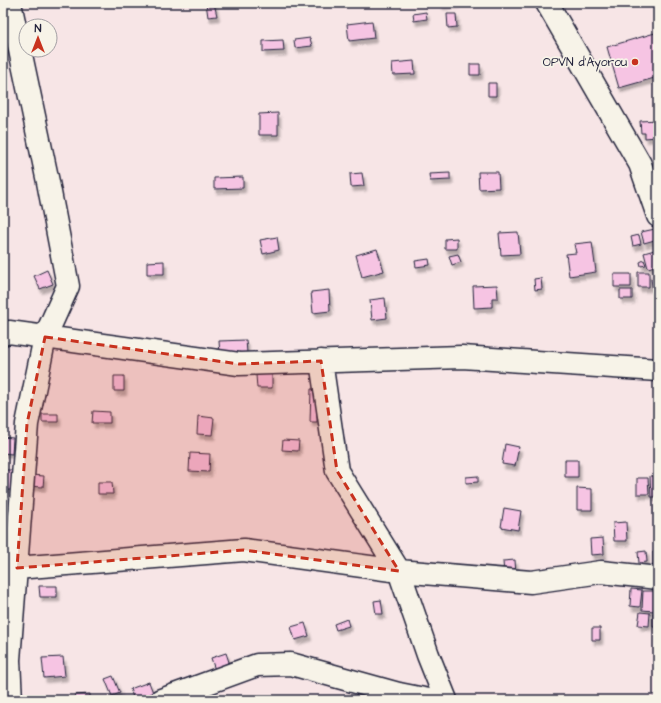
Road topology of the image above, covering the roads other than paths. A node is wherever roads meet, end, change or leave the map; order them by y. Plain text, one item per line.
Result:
1 (10, 3) edge
2 (547, 3) edge
3 (658, 216) edge
4 (3, 334) edge
5 (45, 337) junction
6 (321, 361) junction
7 (658, 370) edge
8 (10, 569) edge
9 (399, 571) junction
10 (658, 578) edge
11 (11, 700) edge
12 (161, 700) edge
13 (429, 700) edge
14 (446, 700) edge

1 - 5 street
2 - 3 street
4 - 5 street
5 - 6 street
5 - 8 street
6 - 7 street
6 - 9 street
8 - 9 street
8 - 11 street
9 - 10 street
9 - 14 street
12 - 13 street

